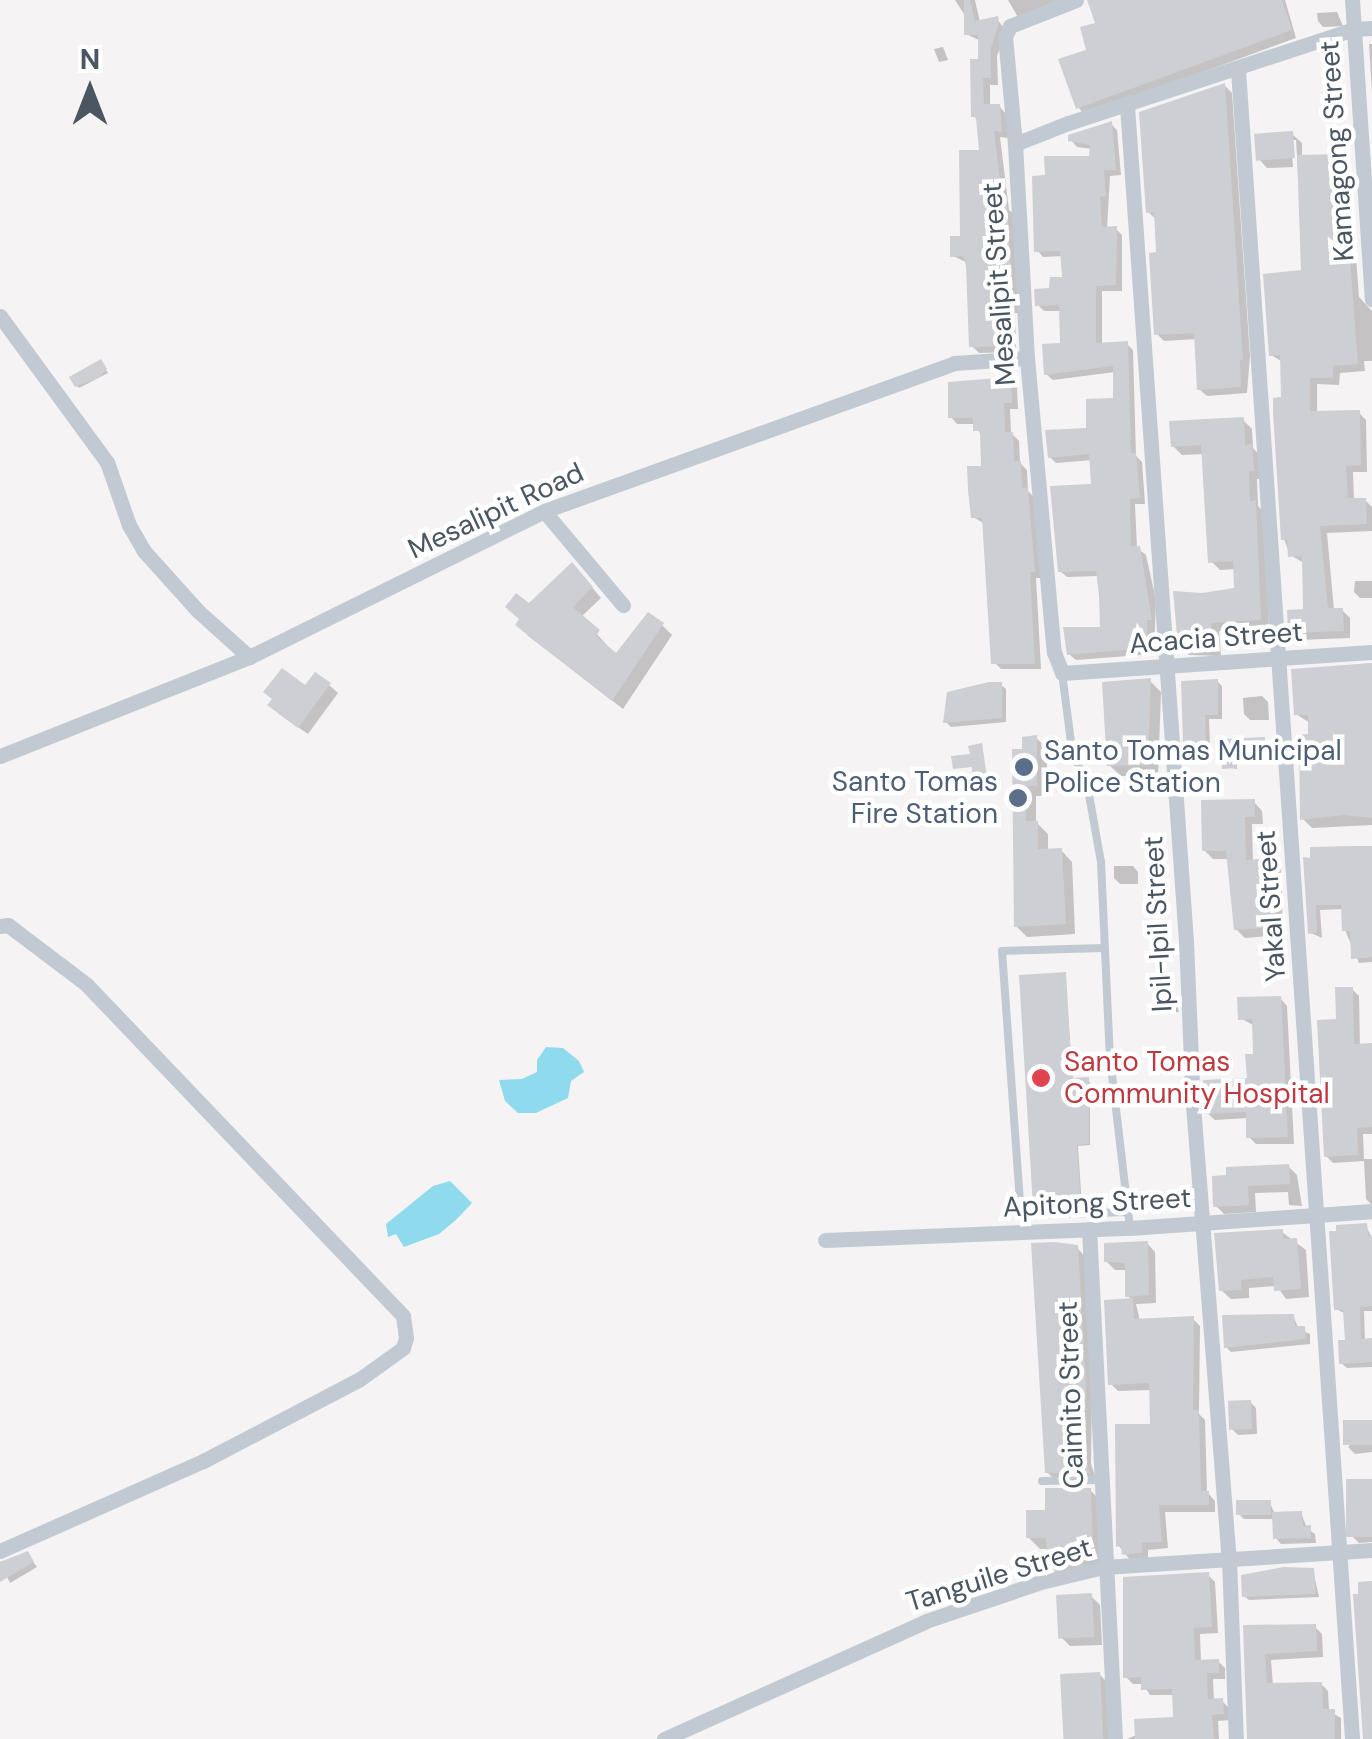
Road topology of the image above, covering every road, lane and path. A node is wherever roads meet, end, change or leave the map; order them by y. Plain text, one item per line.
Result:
1 (1076, 0) edge
2 (1352, 0) edge
3 (1372, 28) edge
4 (1354, 29) junction
5 (1238, 70) junction
6 (1128, 106) junction
7 (1015, 144) junction
8 (1372, 298) edge
9 (0, 316) edge
10 (1027, 358) junction
11 (544, 510) junction
12 (623, 605) dead end
13 (1372, 652) edge
14 (249, 657) junction
15 (1280, 660) junction
16 (1165, 667) junction
17 (1062, 673) junction
18 (0, 756) edge
19 (0, 926) edge
20 (1102, 948) junction
21 (1372, 1211) edge
22 (1316, 1215) junction
23 (1130, 1220) junction
24 (1205, 1222) junction
25 (1089, 1229) junction
26 (825, 1240) dead end
27 (1099, 1480) junction
28 (1042, 1481) dead end
29 (1372, 1550) edge
30 (0, 1551) edge
31 (1340, 1552) junction
32 (1229, 1560) junction
33 (1104, 1566) junction
34 (664, 1739) edge
35 (1116, 1739) edge
36 (1236, 1739) edge
37 (1352, 1739) edge

1 - 7 street
2 - 4 street, Kamagong Street
3 - 4 street, Mesalipit Street
4 - 5 street, Mesalipit Street
4 - 8 street, Kamagong Street
5 - 6 street, Mesalipit Street
5 - 15 street, Yakal Street
6 - 7 street, Mesalipit Street
6 - 16 street, Ipil-Ipil Street
7 - 10 street, Mesalipit Street
9 - 14 street
10 - 11 street, Mesalipit Road
10 - 17 street, Mesalipit Street
11 - 12 street
11 - 14 street, Mesalipit Road
13 - 15 street, Acacia Street
14 - 18 street, Mesalipit Road
15 - 16 street, Acacia Street
15 - 22 street, Yakal Street
16 - 17 street, Acacia Street
16 - 24 street, Ipil-Ipil Street
17 - 20 lane
19 - 30 street
20 - 23 lane
20 - 23 lane
21 - 22 street, Apitong Street
22 - 24 street, Apitong Street
22 - 31 street, Yakal Street
23 - 24 street, Apitong Street
23 - 25 street, Apitong Street
24 - 32 street, Ipil-Ipil Street
25 - 26 street, Apitong Street
25 - 27 street, Caimito Street
27 - 28 lane
27 - 33 street, Caimito Street
29 - 31 street, Tanguile Street
31 - 32 street, Tanguile Street
31 - 37 street, Yakal Street
32 - 33 street, Tanguile Street
32 - 36 street, Ipil-Ipil Street
33 - 34 street, Tanguile Street
33 - 35 street, Caimito Street

